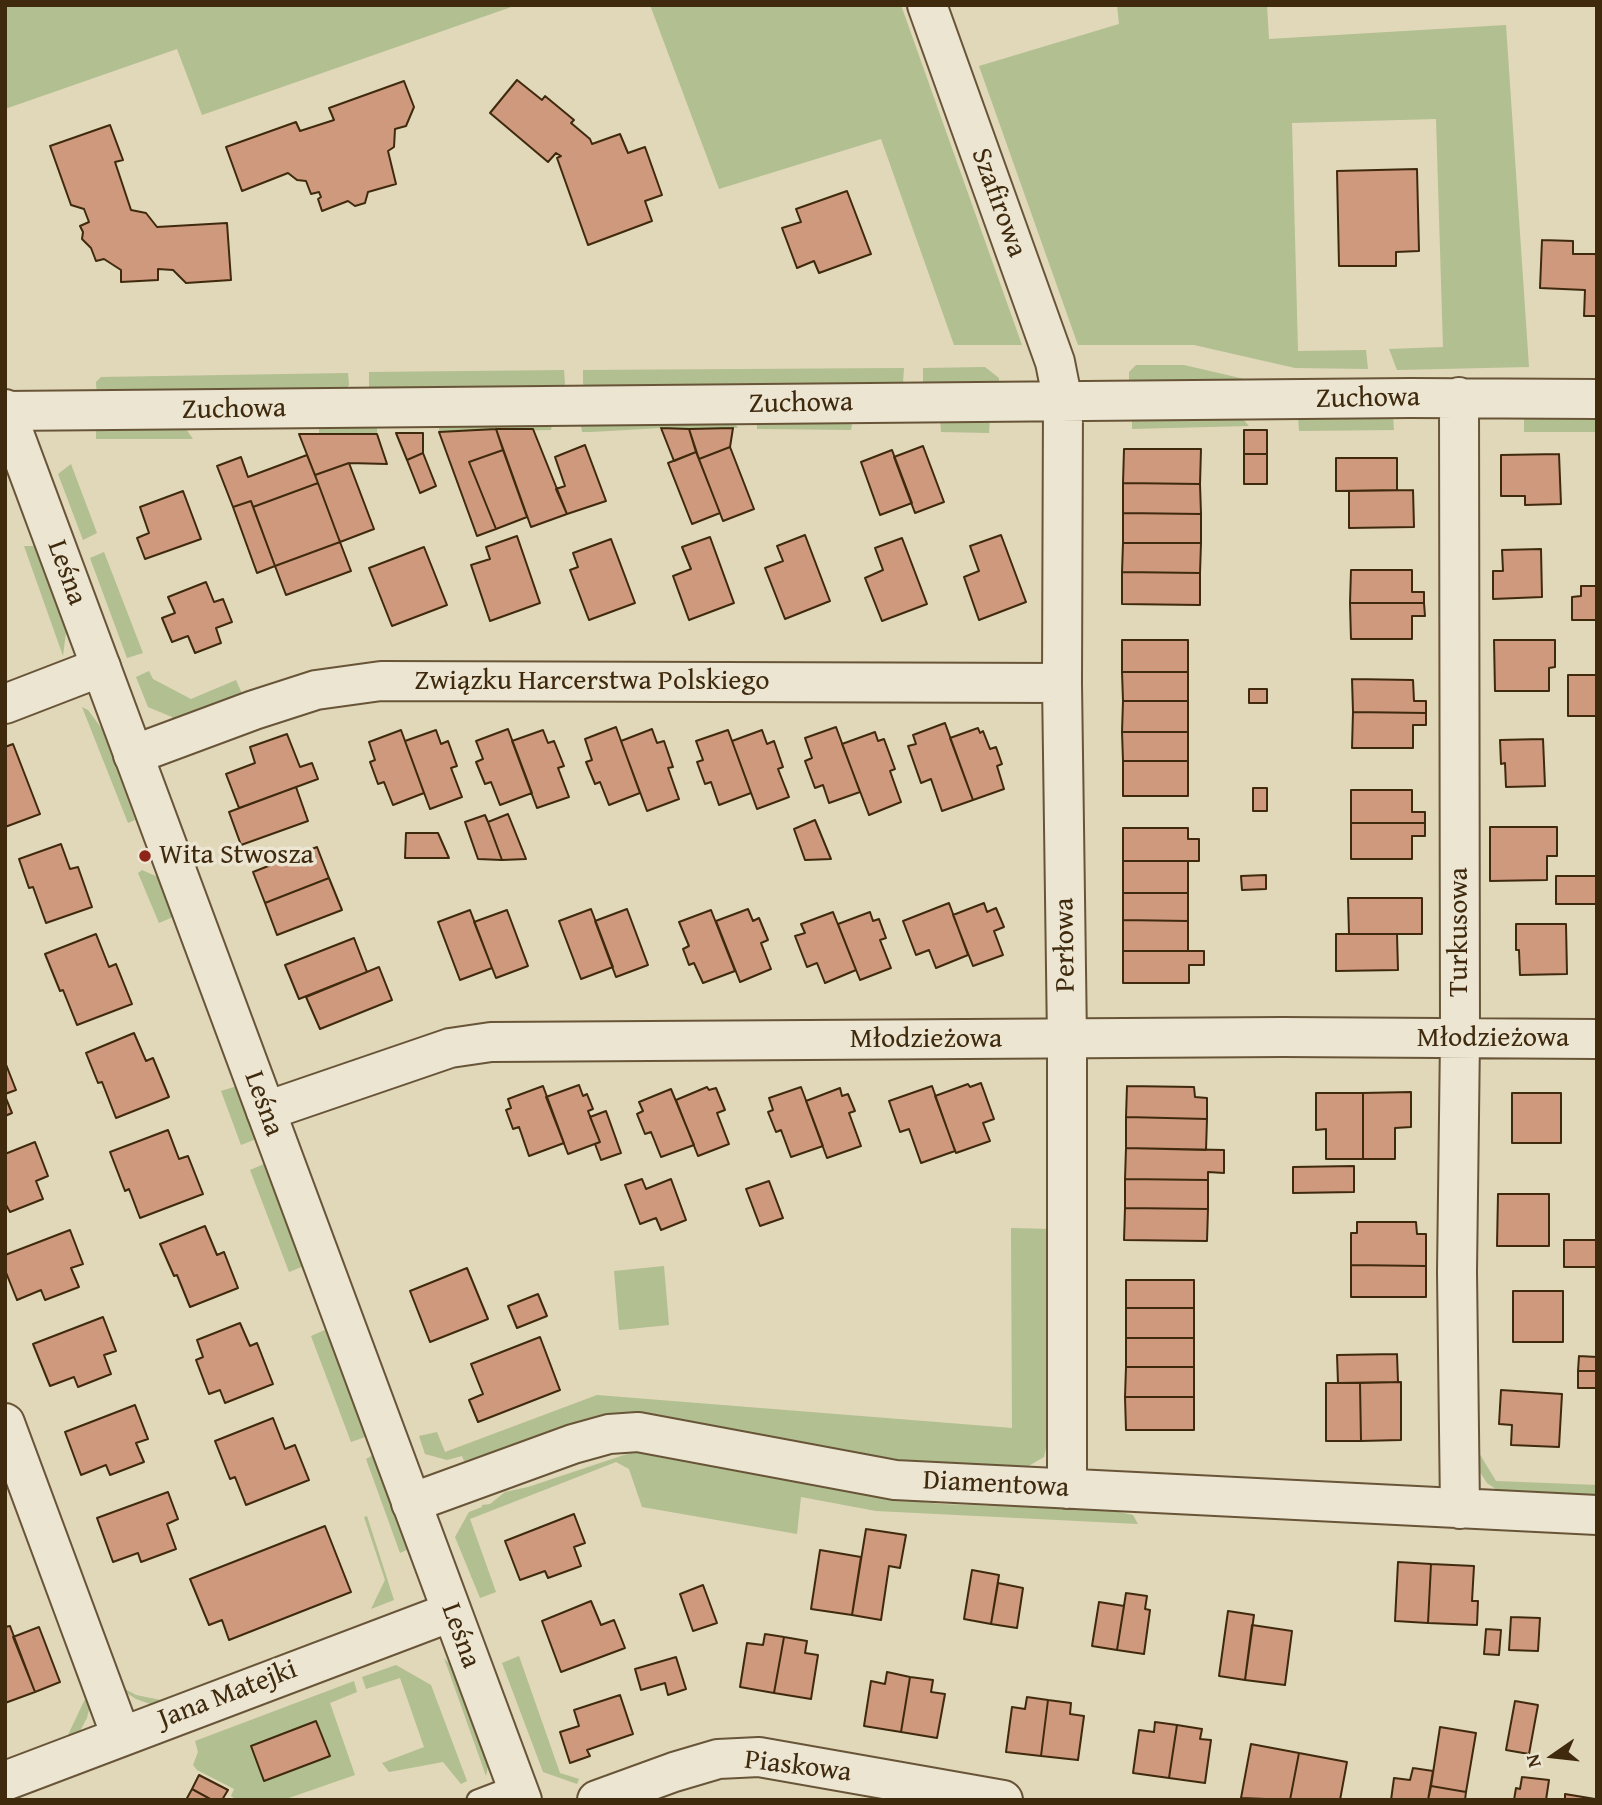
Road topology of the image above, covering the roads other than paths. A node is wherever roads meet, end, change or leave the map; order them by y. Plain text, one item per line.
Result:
1 (927, 5) edge
2 (1459, 397) junction
3 (1597, 399) edge
4 (1063, 401) junction
5 (6, 410) edge
6 (101, 667) junction
7 (1062, 683) junction
8 (5, 704) edge
9 (133, 755) junction
10 (1460, 1039) junction
11 (1597, 1039) edge
12 (1067, 1040) junction
13 (266, 1111) junction
14 (5, 1423) edge
15 (1067, 1489) junction
16 (411, 1503) junction
17 (1460, 1510) junction
18 (1597, 1515) edge
19 (451, 1612) junction
20 (121, 1736) junction
21 (5, 1781) edge
22 (519, 1793) edge
23 (478, 1800) edge
24 (597, 1800) edge
25 (1003, 1800) edge

1 - 4 street, Szafirowa
2 - 3 street, Zuchowa
2 - 4 street, Zuchowa
2 - 10 street, Turkusowa
4 - 5 street, Zuchowa
4 - 7 street, Perłowa
5 - 6 street, Leśna
6 - 8 street
6 - 9 street, Leśna
7 - 9 street, Związku Harcerstwa Polskiego
7 - 12 street, Perłowa
9 - 13 street, Leśna
10 - 11 street, Młodzieżowa
10 - 12 street, Młodzieżowa
10 - 17 street, Turkusowa
12 - 13 street, Młodzieżowa
12 - 15 street, Perłowa
13 - 16 street, Leśna
14 - 20 street
15 - 16 street, Diamentowa
15 - 17 street, Diamentowa
16 - 19 street, Leśna
17 - 18 street, Diamentowa
19 - 20 street, Jana Matejki
19 - 22 street, Leśna
20 - 21 street, Jana Matejki
22 - 23 lane
24 - 25 street, Piaskowa

